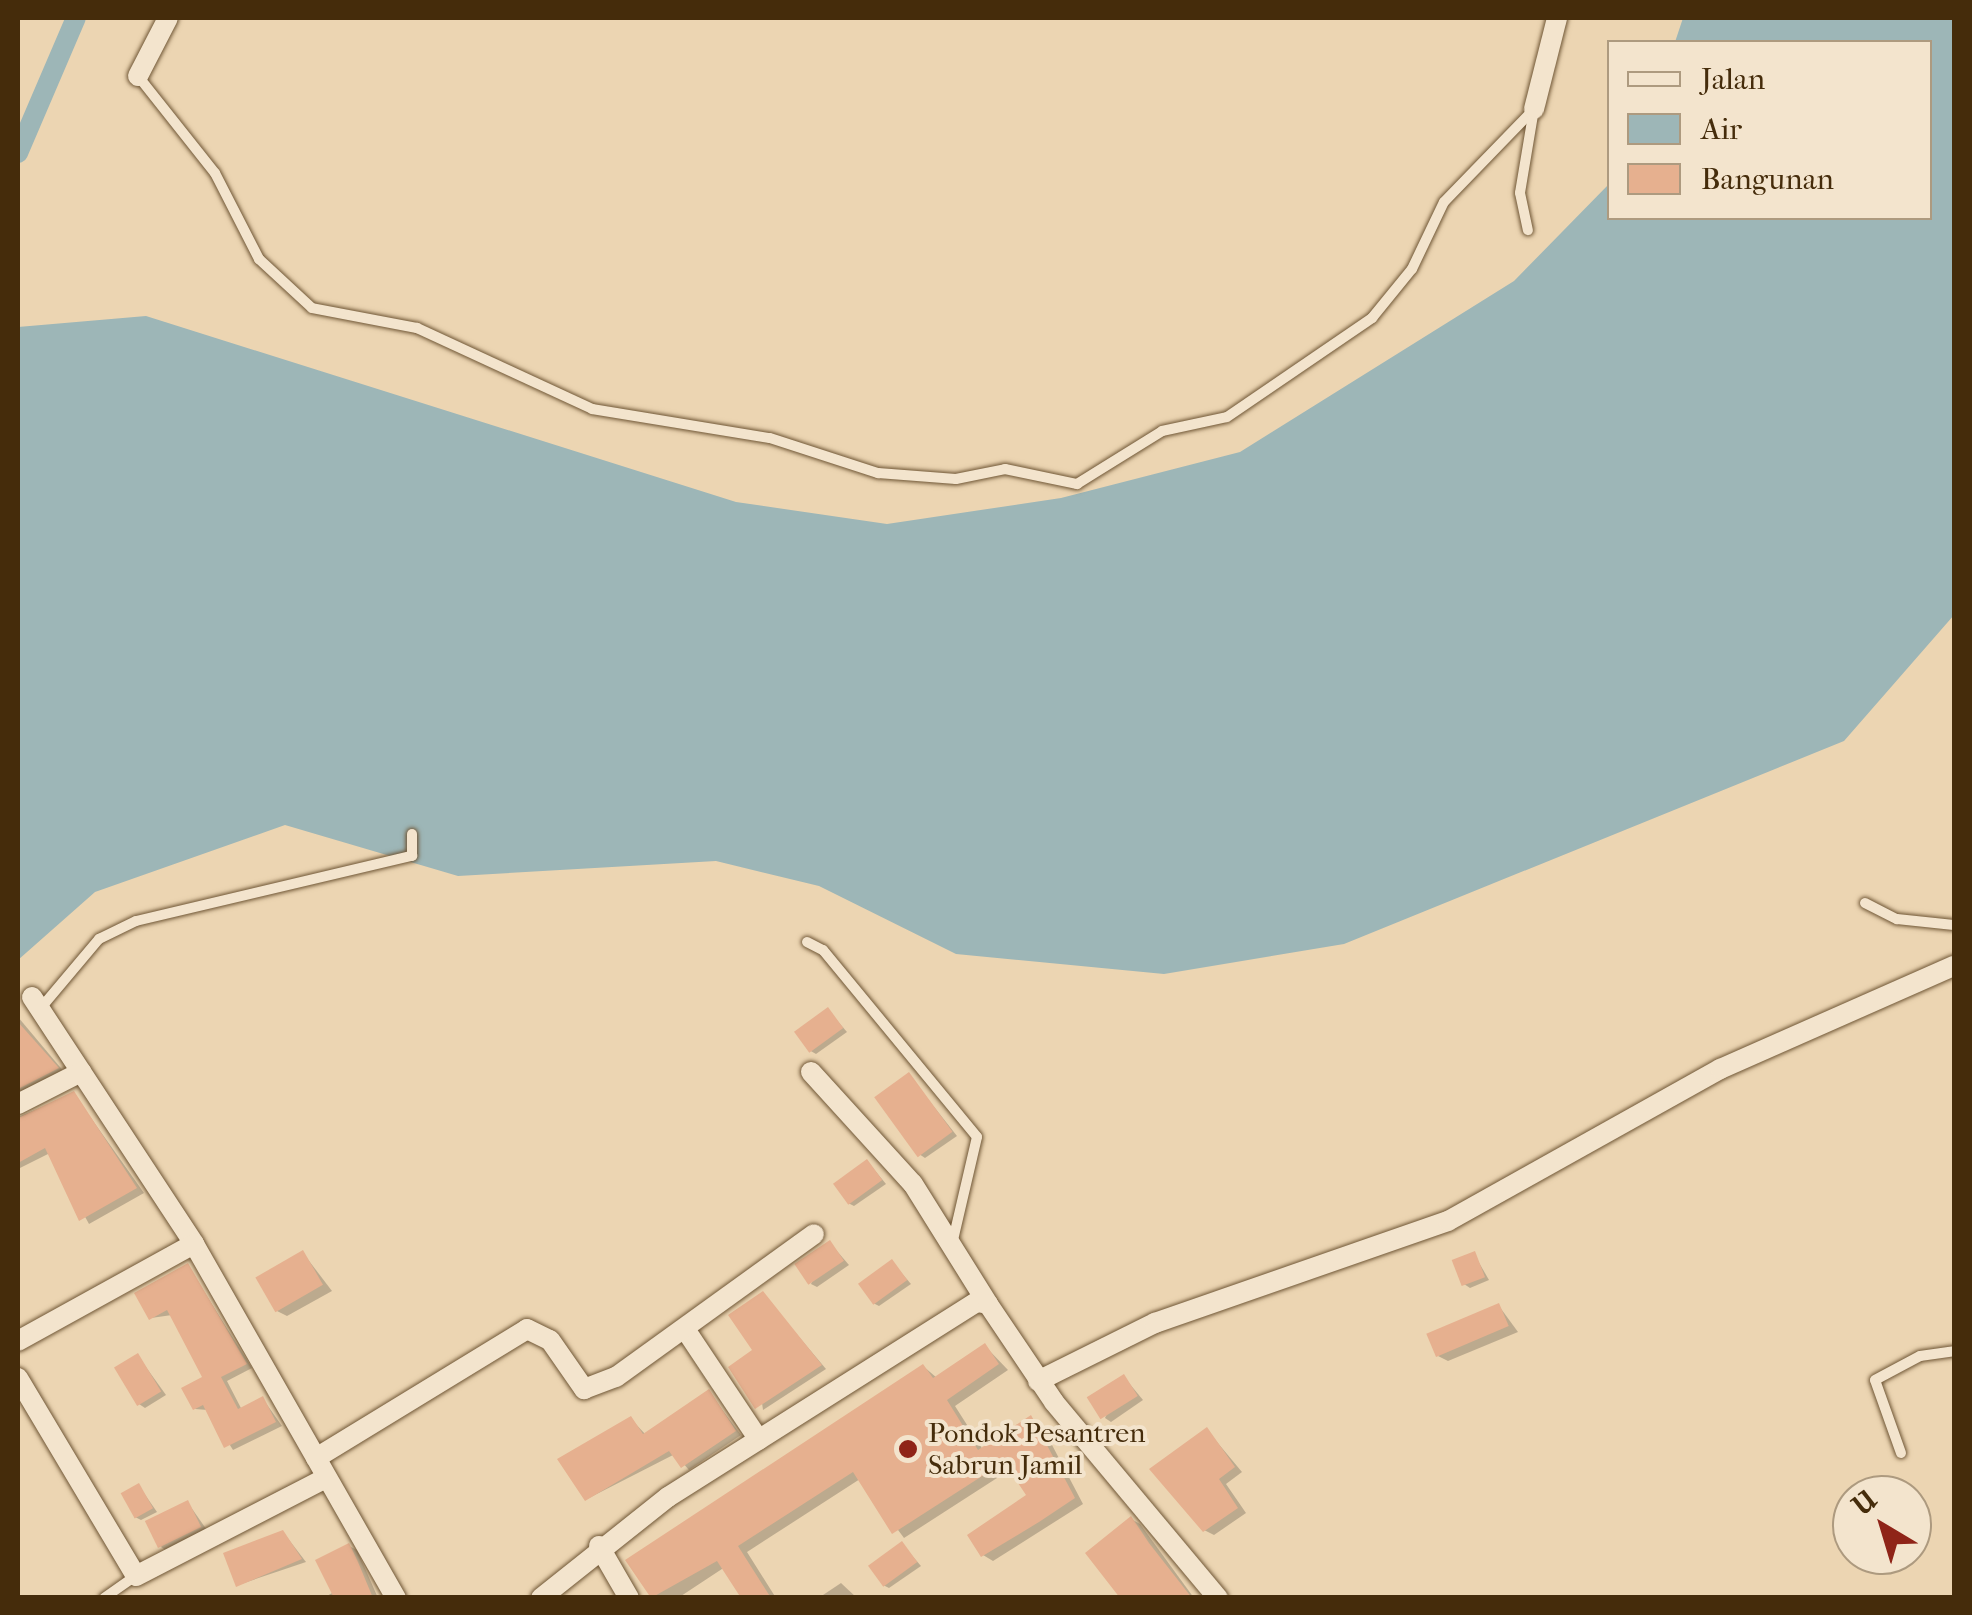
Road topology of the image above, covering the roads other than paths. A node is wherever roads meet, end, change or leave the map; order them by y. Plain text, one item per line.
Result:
1 (168, 18) edge
2 (1557, 18) edge
3 (138, 76) joint
4 (1534, 109) junction
5 (1528, 230) dead end
6 (412, 834) dead end
7 (1865, 903) dead end
8 (1954, 925) edge
9 (808, 942) dead end
10 (1954, 966) edge
11 (36, 1003) joint
12 (81, 1072) junction
13 (811, 1072) dead end
14 (18, 1104) edge
15 (814, 1234) dead end
16 (953, 1241) junction
17 (194, 1244) junction
18 (988, 1304) junction
19 (684, 1329) junction
20 (18, 1341) edge
21 (1954, 1351) edge
22 (18, 1378) edge
23 (1038, 1382) junction
24 (759, 1440) junction
25 (1902, 1453) dead end
26 (316, 1458) junction
27 (326, 1478) junction
28 (598, 1546) junction
29 (136, 1576) junction
30 (104, 1598) edge
31 (396, 1598) edge
32 (541, 1598) edge
33 (629, 1598) edge
34 (1218, 1598) edge

1 - 3 street
2 - 4 street
3 - 4 lane
4 - 5 lane
6 - 11 lane
7 - 8 lane
9 - 16 lane
10 - 23 street
11 - 12 street
12 - 14 street
12 - 17 street
13 - 16 street
15 - 19 street
16 - 18 street
17 - 20 street
17 - 26 street
18 - 23 street
18 - 24 street
19 - 24 street
19 - 26 street
21 - 25 lane
22 - 29 street
23 - 34 street
24 - 28 street
26 - 27 street
27 - 29 street
27 - 31 street
28 - 32 street
28 - 33 street
29 - 30 lane

